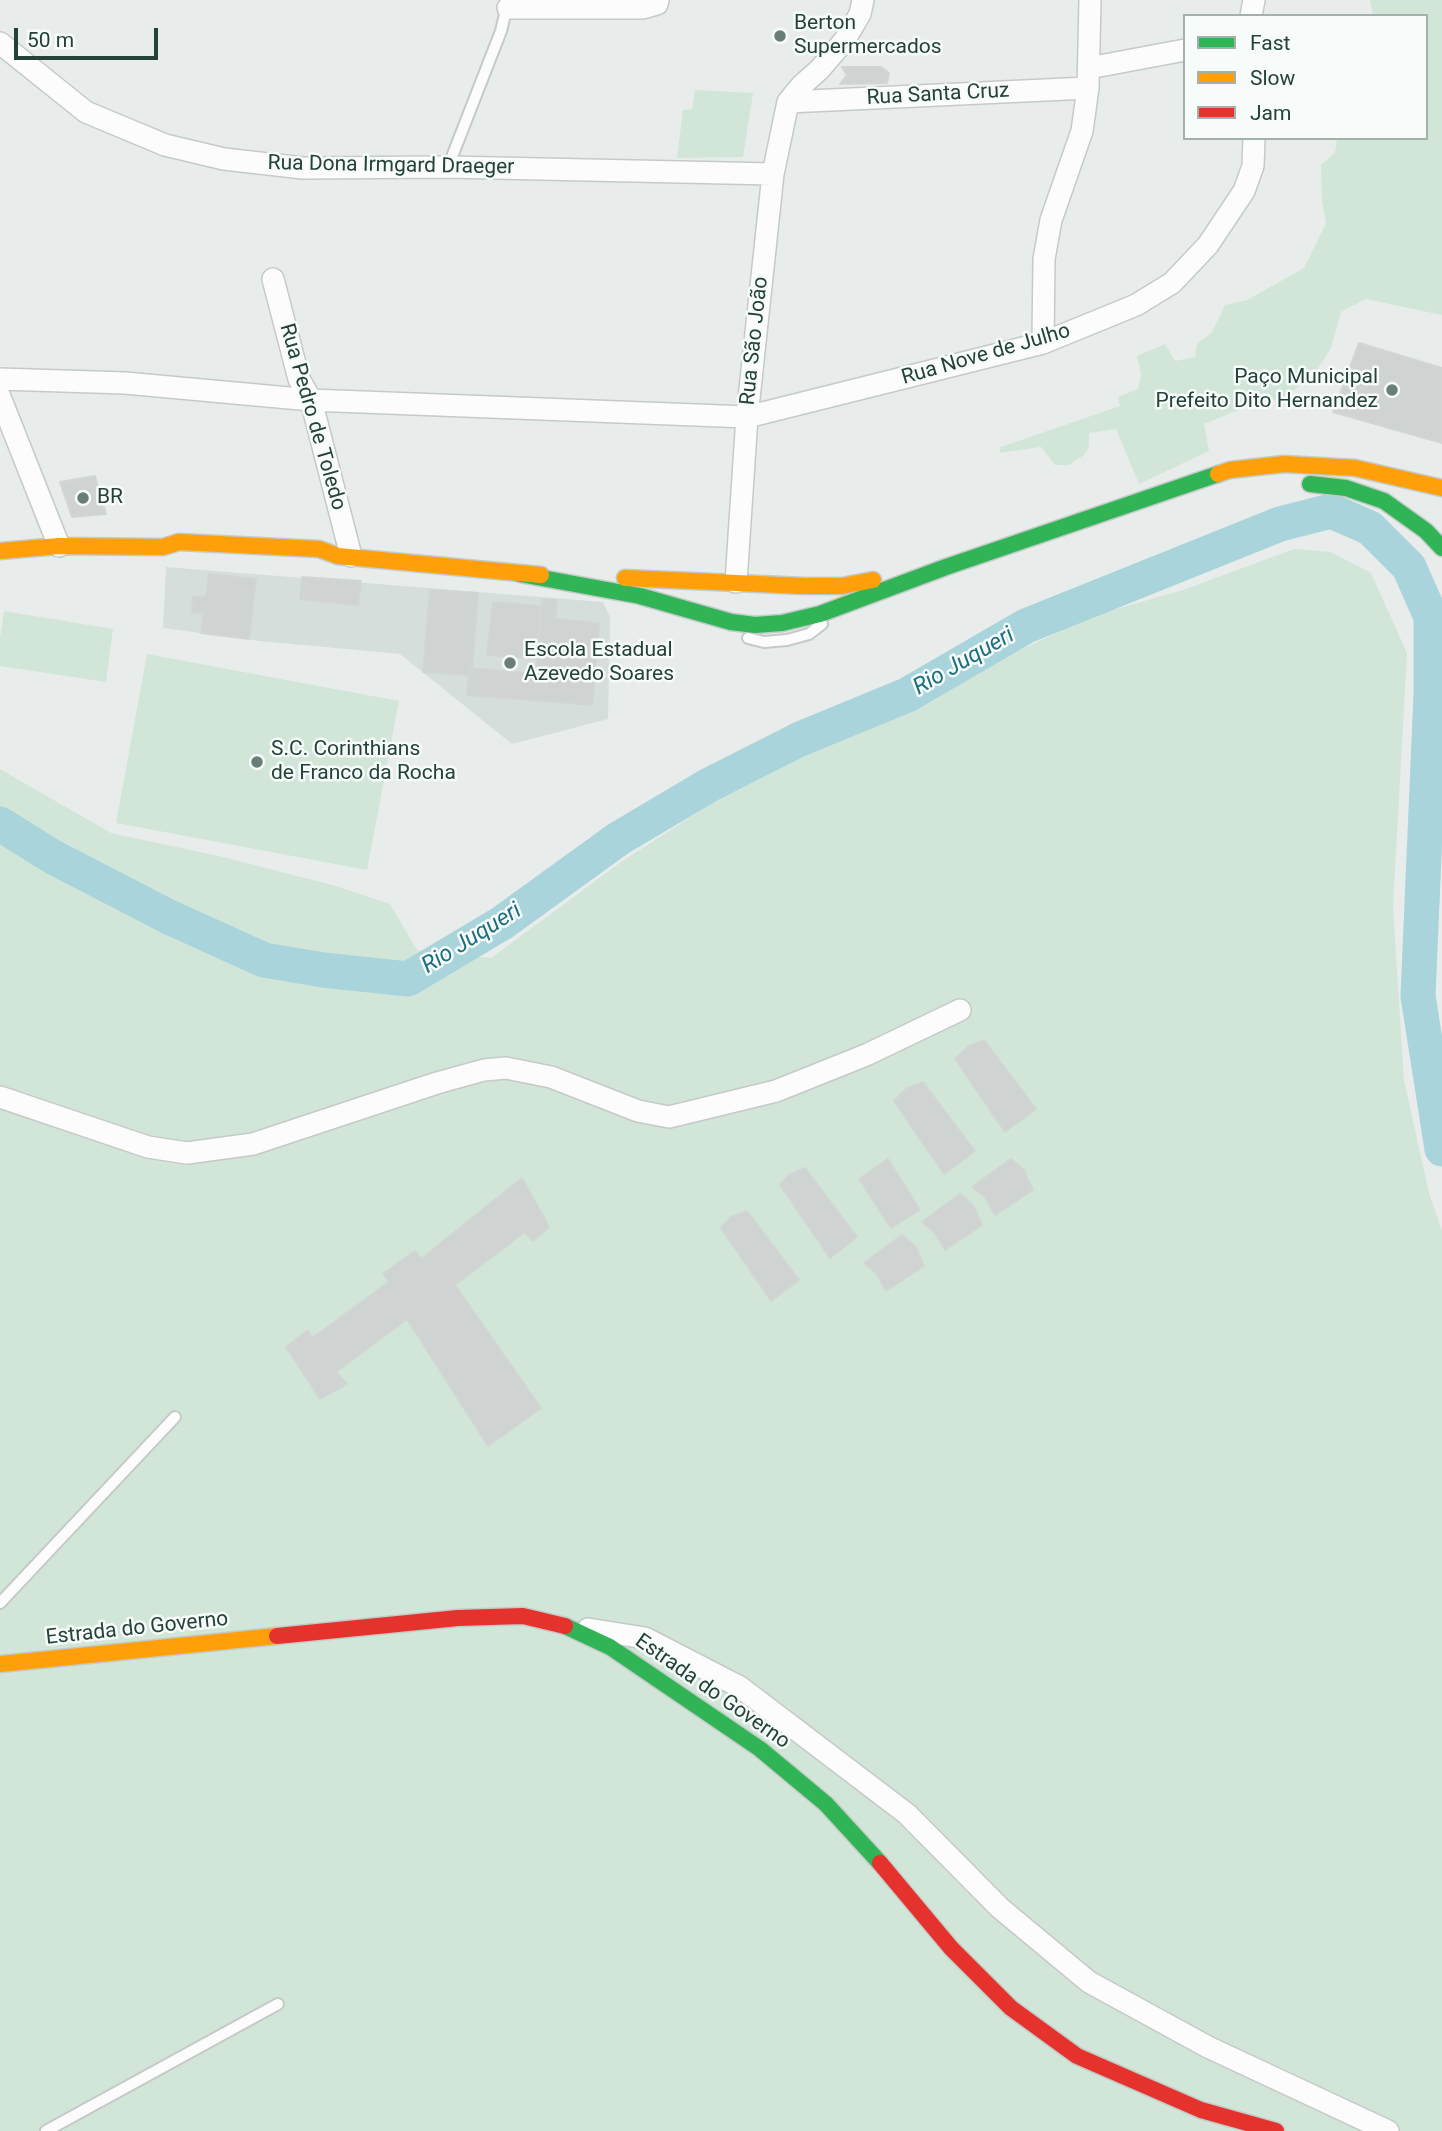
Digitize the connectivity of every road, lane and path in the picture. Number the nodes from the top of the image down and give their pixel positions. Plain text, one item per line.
1 (658, 0) edge
2 (863, 0) edge
3 (1090, 0) edge
4 (506, 4) edge
5 (0, 43) edge
6 (1183, 51) edge
7 (1088, 78) junction
8 (788, 102) junction
9 (1254, 140) edge
10 (448, 167) junction
11 (773, 174) junction
12 (273, 279) dead end
13 (1043, 343) junction
14 (0, 380) edge
15 (0, 397) edge
16 (311, 400) junction
17 (747, 417) junction
18 (1296, 483) dead end
19 (1228, 487) dead end
20 (1442, 488) edge
21 (1162, 492) junction
22 (59, 546) junction
23 (1442, 548) edge
24 (0, 551) edge
25 (344, 556) junction
26 (946, 566) junction
27 (520, 574) junction
28 (736, 582) junction
29 (640, 596) junction
30 (960, 1010) dead end
31 (0, 1097) edge
32 (175, 1417) dead end
33 (0, 1603) edge
34 (563, 1625) junction
35 (0, 1664) edge
36 (278, 2004) dead end
37 (46, 2131) edge
38 (1276, 2131) edge
39 (1388, 2131) edge

1 - 4 street
2 - 8 street
3 - 7 street
4 - 10 lane
5 - 10 street, Rua Dona Irmgard Draeger
6 - 7 street, Rua Santa Cruz
7 - 8 street, Rua Santa Cruz
7 - 13 street
8 - 11 street, Rua São João
9 - 13 street, Rua Nove de Julho
10 - 11 street, Rua Dona Irmgard Draeger
11 - 17 street, Rua São João
12 - 16 street, Rua Pedro de Toledo
13 - 17 street, Rua Nove de Julho
14 - 16 street, Rua Nove de Julho
15 - 22 street
16 - 17 street, Rua Nove de Julho
16 - 25 street, Rua Pedro de Toledo
17 - 28 street, Rua São João
18 - 23 main road
19 - 21 main road
20 - 21 main road
21 - 26 main road
22 - 24 main road
22 - 25 main road
25 - 27 main road
26 - 28 main road
26 - 29 main road
27 - 28 main road
27 - 29 main road
28 - 29 main road
30 - 31 street
32 - 33 lane
34 - 35 main road, Estrada do Governo
34 - 38 main road, Estrada do Governo
34 - 39 street
36 - 37 lane

